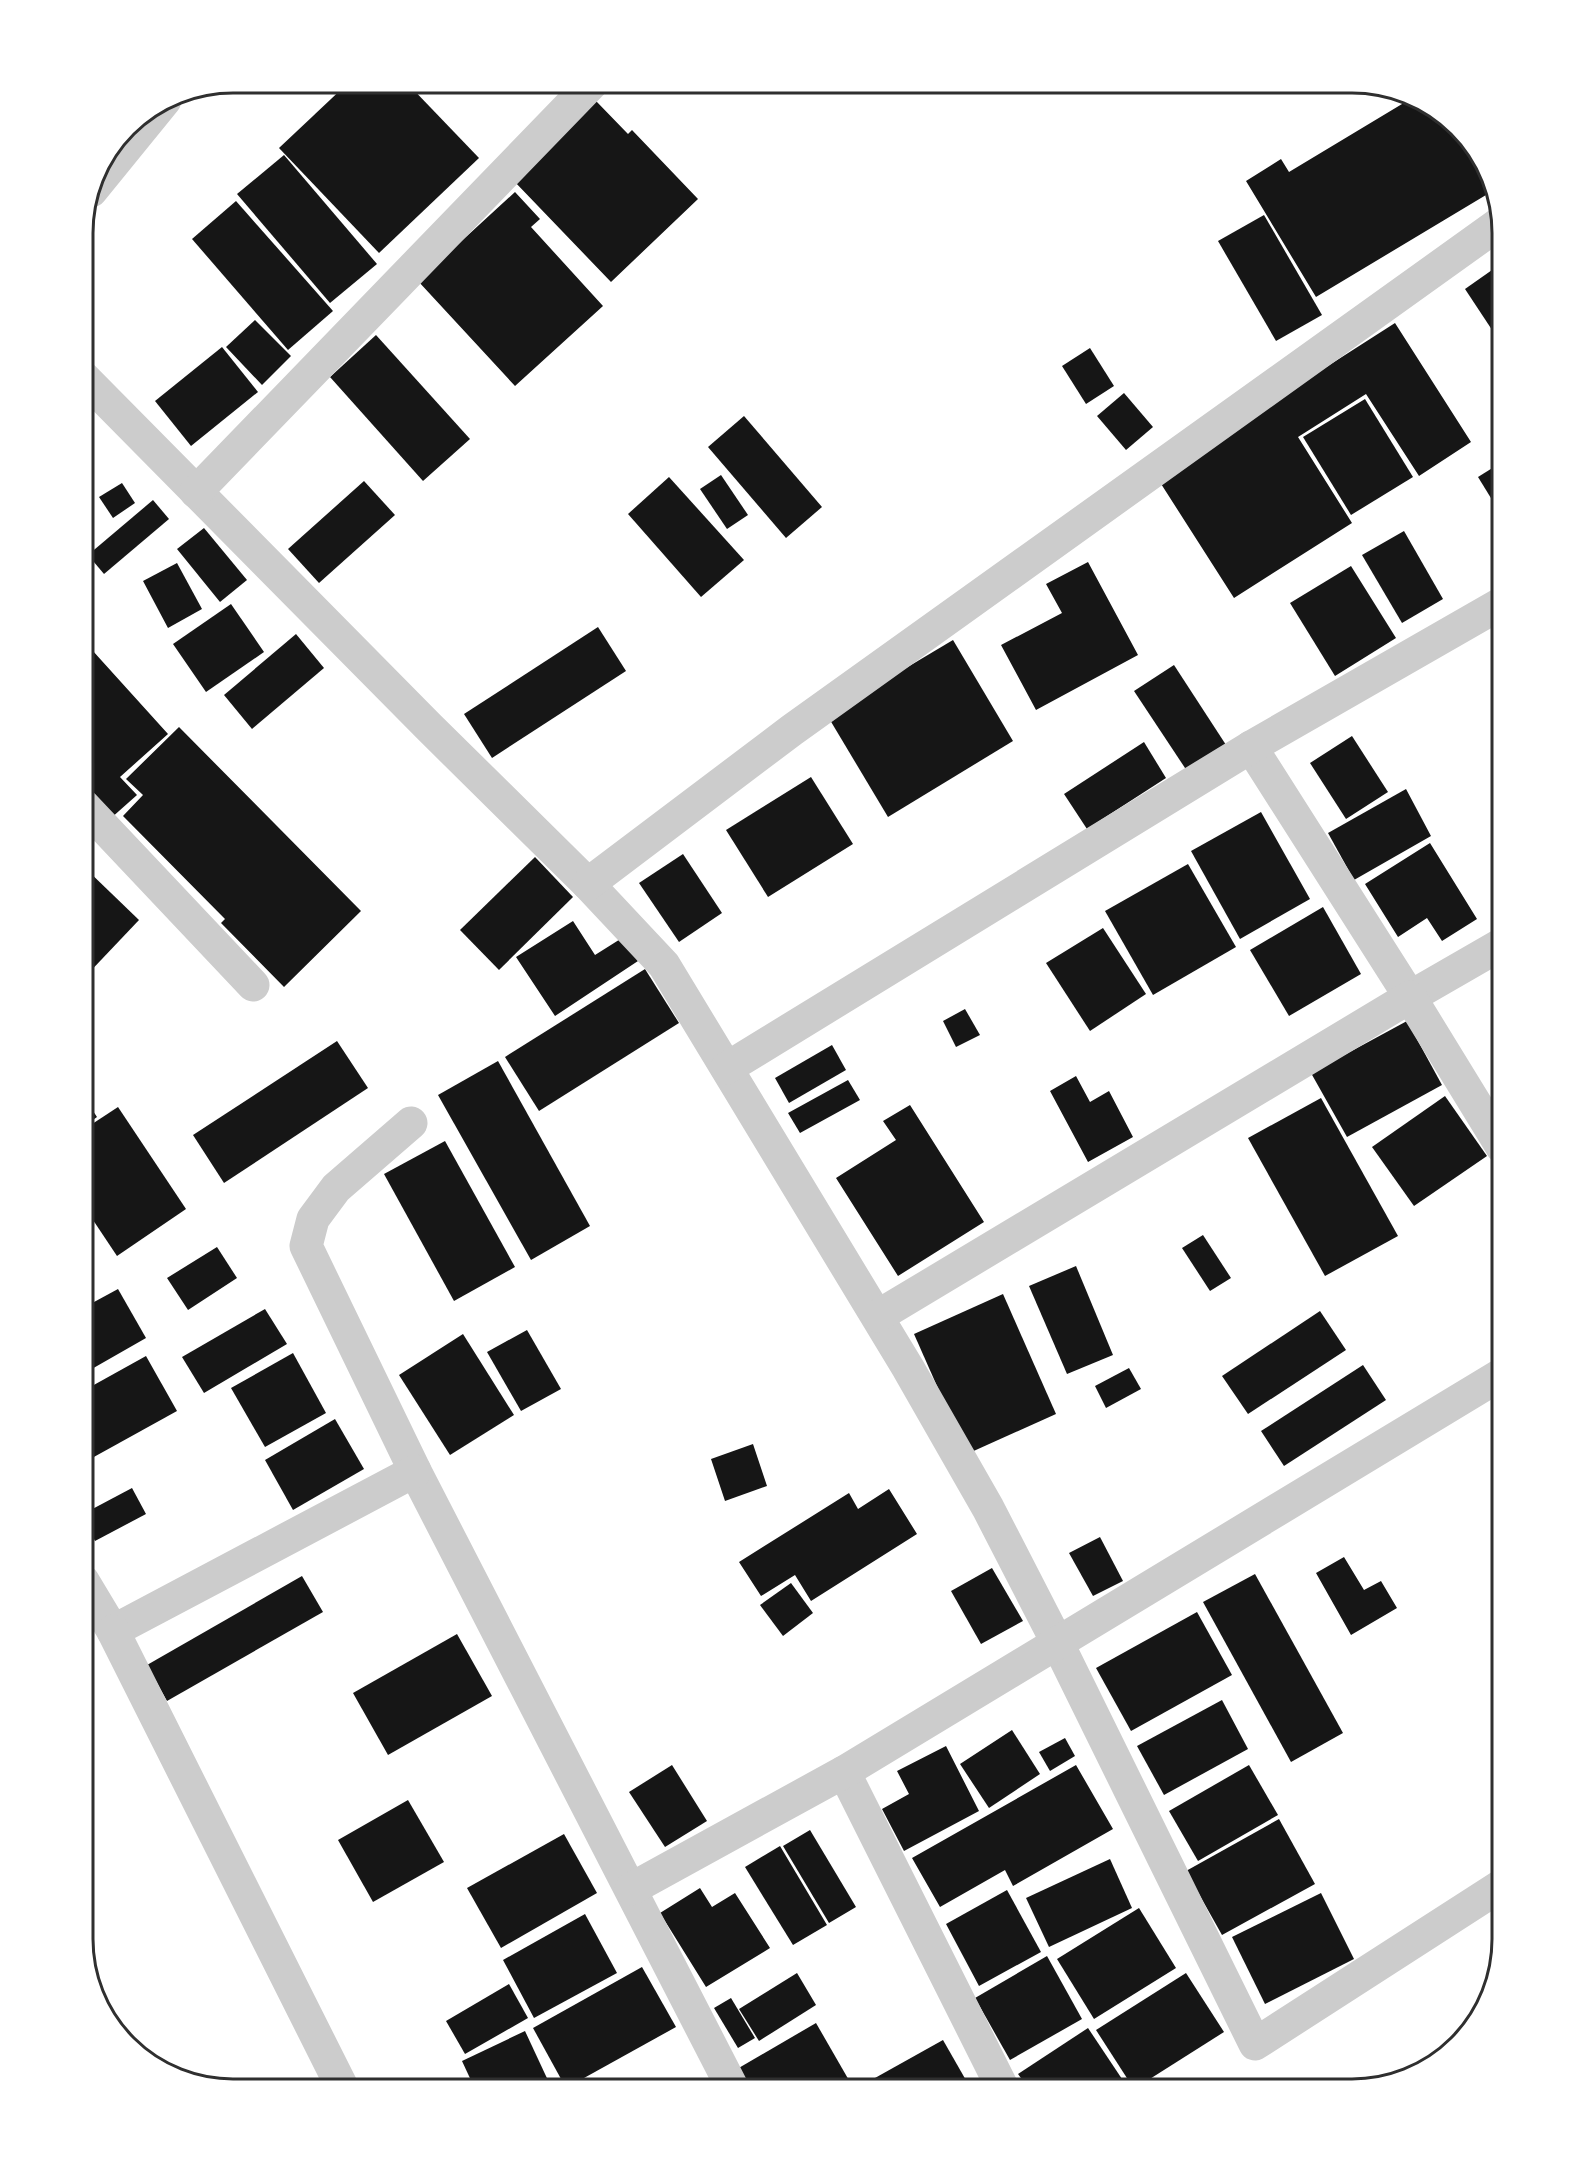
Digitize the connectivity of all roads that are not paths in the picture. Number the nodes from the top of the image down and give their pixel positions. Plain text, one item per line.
1 (582, 93) edge
2 (145, 125) edge
3 (107, 172) edge
4 (1492, 229) edge
5 (93, 387) edge
6 (196, 492) junction
7 (1492, 609) edge
8 (1251, 747) junction
9 (93, 816) edge
10 (588, 884) junction
11 (1492, 950) edge
12 (253, 985) dead end
13 (1410, 997) junction
14 (727, 1068) junction
15 (411, 1123) dead end
16 (1492, 1129) edge
17 (878, 1317) junction
18 (1492, 1381) edge
19 (415, 1471) junction
20 (93, 1599) edge
21 (113, 1631) junction
22 (1058, 1644) junction
23 (844, 1772) junction
24 (632, 1889) junction
25 (1492, 1892) edge
26 (339, 2079) edge
27 (728, 2079) edge
28 (998, 2079) edge

1 - 6 street
2 - 3 street
4 - 10 street
5 - 6 street
6 - 10 street
7 - 8 street
8 - 13 street
8 - 14 street
9 - 12 street
10 - 14 street
11 - 13 street
13 - 16 street
13 - 17 street
14 - 17 street
15 - 19 street
17 - 22 street
18 - 22 street
19 - 21 street
19 - 24 street
20 - 21 street
21 - 26 street
22 - 23 street
22 - 25 street
23 - 24 street
23 - 28 street
24 - 27 street

